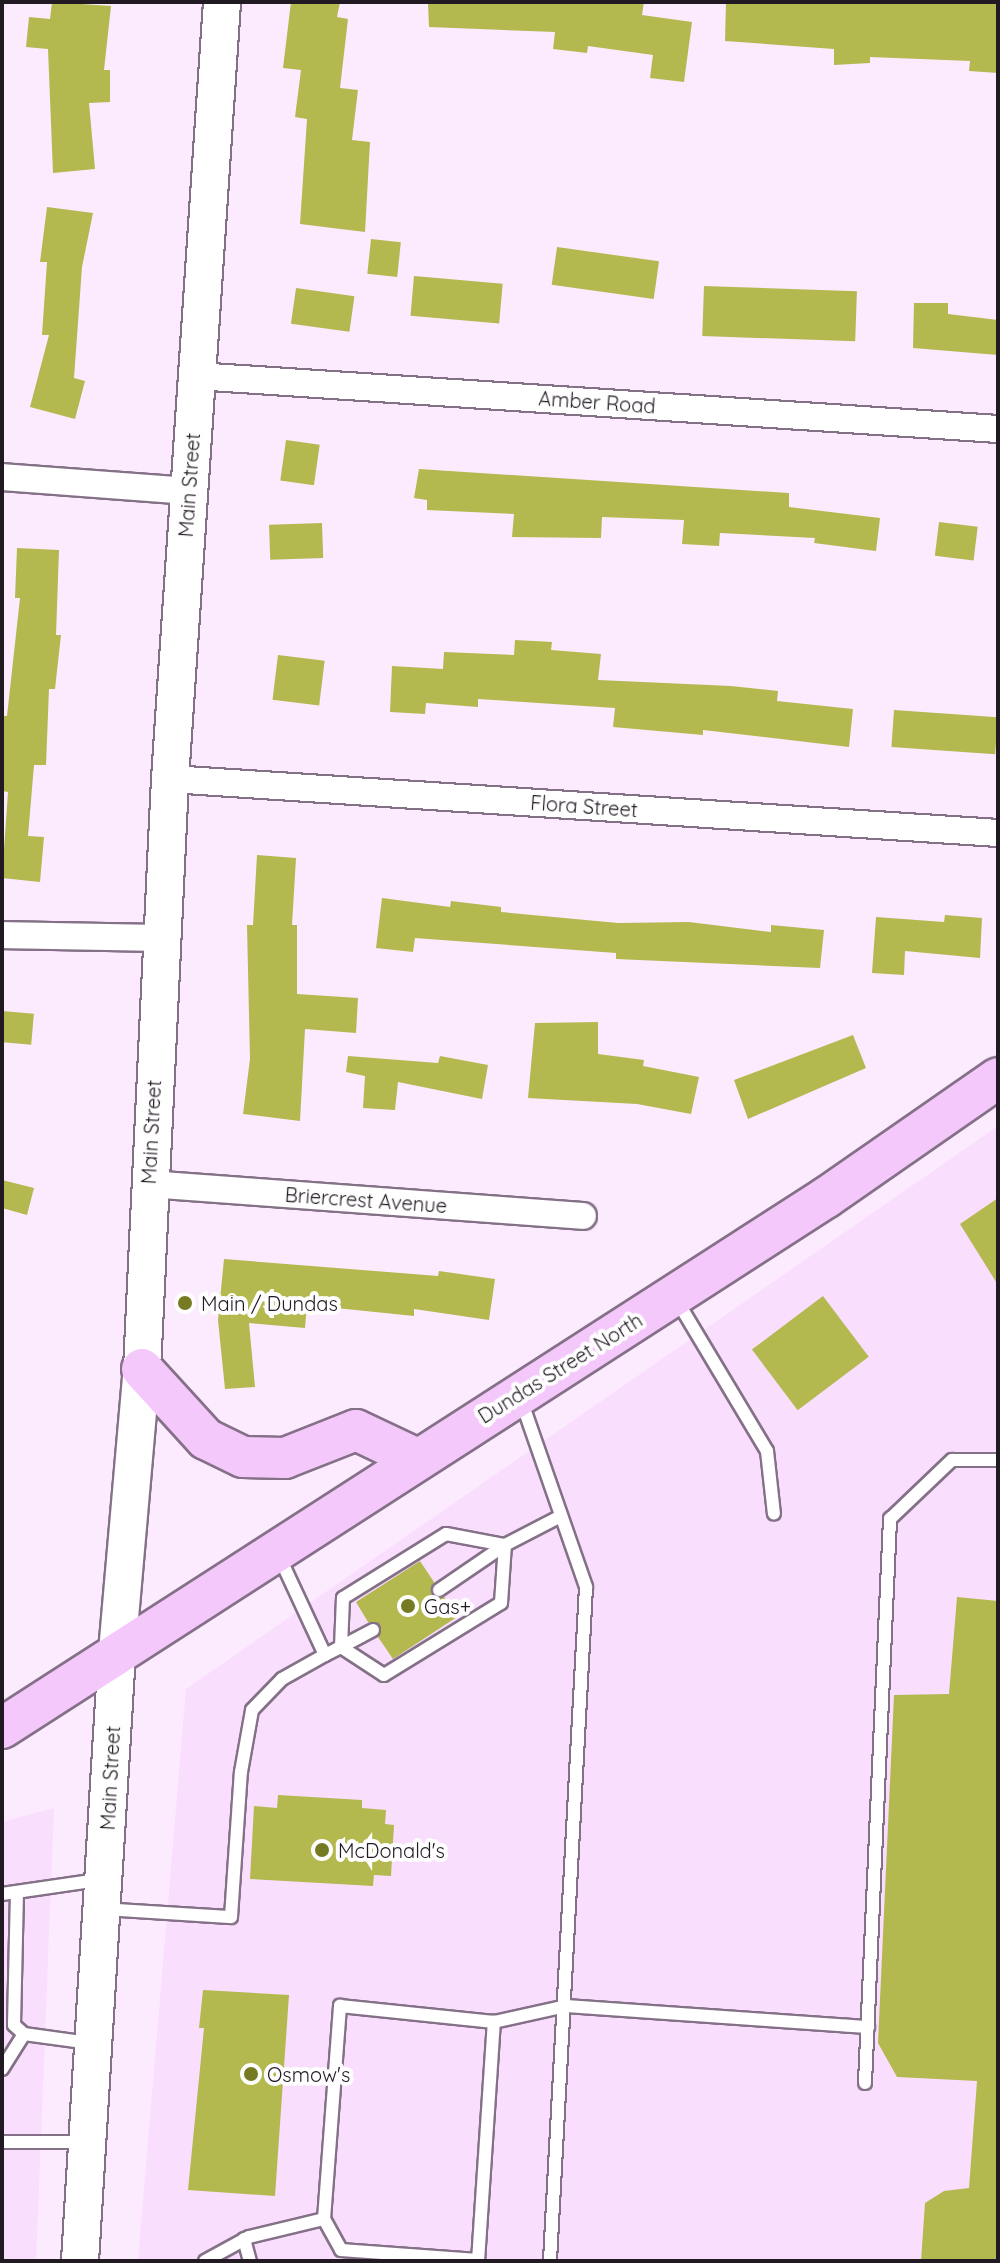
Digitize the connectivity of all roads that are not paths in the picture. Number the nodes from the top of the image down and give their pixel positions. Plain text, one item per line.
1 (222, 2) edge
2 (196, 376) junction
3 (998, 429) edge
4 (2, 477) edge
5 (189, 491) junction
6 (170, 779) junction
7 (998, 833) edge
8 (2, 935) edge
9 (161, 938) junction
10 (998, 1078) edge
11 (148, 1184) junction
12 (583, 1216) dead end
13 (674, 1296) junction
14 (142, 1369) junction
15 (519, 1393) junction
16 (417, 1459) junction
17 (998, 1460) edge
18 (774, 1514) dead end
19 (561, 1516) junction
20 (505, 1545) junction
21 (276, 1550) junction
22 (439, 1590) dead end
23 (373, 1630) dead end
24 (341, 1647) junction
25 (117, 1652) junction
26 (325, 1655) junction
27 (2, 1728) edge
28 (17, 1892) junction
29 (2, 1894) edge
30 (104, 1894) junction
31 (566, 2006) junction
32 (494, 2022) junction
33 (868, 2027) junction
34 (24, 2034) junction
35 (97, 2044) junction
36 (2, 2069) edge
37 (865, 2083) dead end
38 (2, 2142) edge
39 (89, 2142) junction
40 (324, 2219) junction
41 (244, 2239) junction
42 (478, 2260) edge
43 (80, 2261) edge
44 (205, 2261) edge
45 (250, 2261) edge
46 (550, 2261) edge

1 - 2 main road, Main Street
2 - 3 street, Amber Road
2 - 5 main road, Main Street
4 - 5 street
5 - 6 main road, Main Street
6 - 7 street, Flora Street
6 - 9 main road, Main Street
8 - 9 street
9 - 11 main road, Main Street
10 - 13 main road, Dundas Street North
11 - 12 street, Briercrest Avenue
11 - 14 main road, Main Street
13 - 15 main road, Dundas Street North
13 - 18 lane
14 - 16 main road
14 - 25 main road, Main Street
15 - 16 main road, Dundas Street North
15 - 19 lane
16 - 21 main road, Dundas Street North
17 - 33 lane
19 - 20 lane
19 - 31 lane
20 - 22 lane
20 - 24 lane
20 - 24 lane
21 - 25 main road, Dundas Street North
21 - 26 lane
23 - 24 lane
24 - 26 lane
25 - 27 main road, Dundas Street North
25 - 30 main road, Main Street
26 - 30 lane
28 - 29 lane
28 - 30 lane
28 - 34 lane
30 - 35 main road, Main Street
31 - 32 lane
31 - 33 lane
31 - 46 lane
32 - 40 lane
32 - 42 lane
33 - 37 lane
34 - 35 lane
34 - 36 lane
35 - 39 main road, Main Street
38 - 39 lane
39 - 43 main road, Main Street
40 - 41 lane
40 - 42 lane
41 - 44 lane
41 - 45 lane

